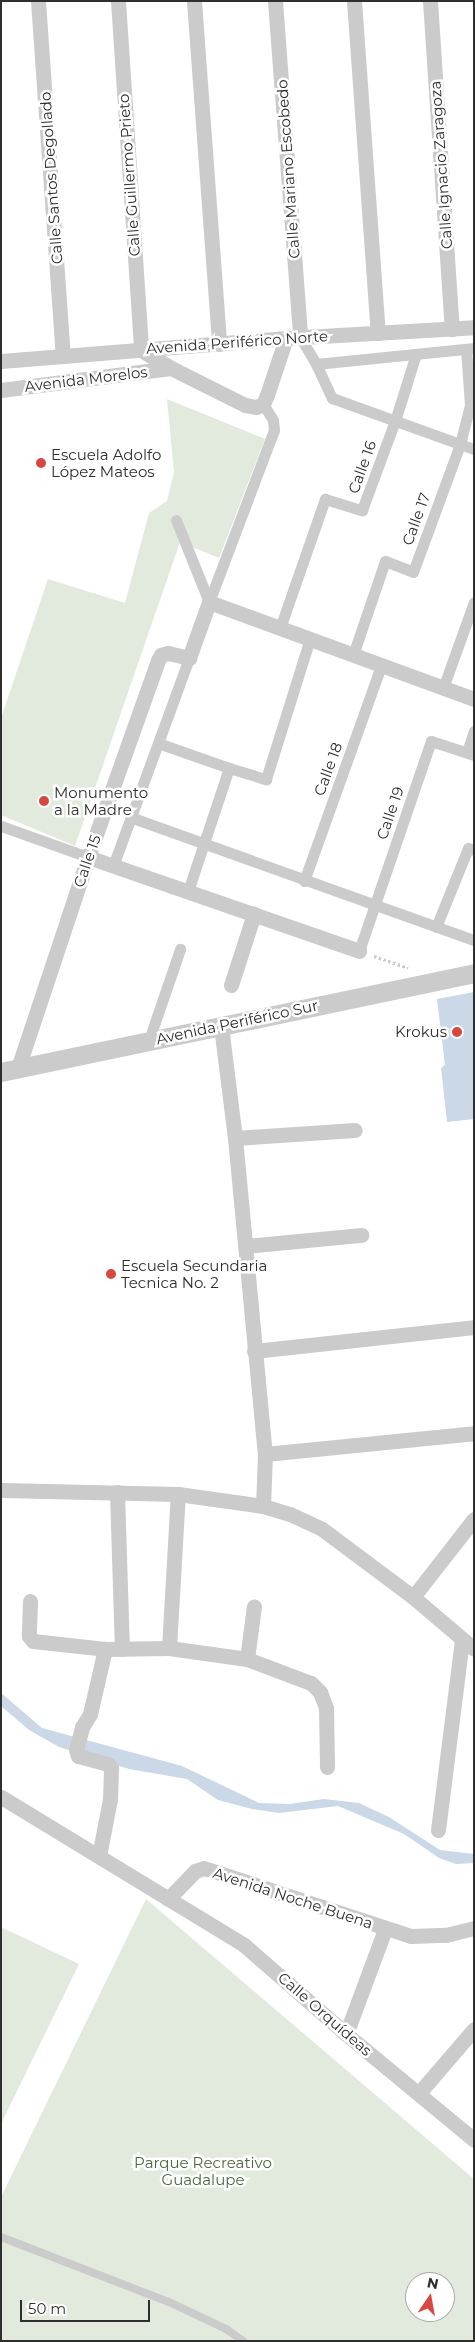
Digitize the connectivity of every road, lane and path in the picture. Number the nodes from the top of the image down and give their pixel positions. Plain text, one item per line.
1 (38, 1) edge
2 (118, 1) edge
3 (194, 1) edge
4 (275, 1) edge
5 (354, 1) edge
6 (430, 1) edge
7 (474, 327) edge
8 (452, 329) junction
9 (378, 333) junction
10 (293, 338) junction
11 (219, 344) junction
12 (470, 349) edge
13 (141, 350) junction
14 (416, 354) junction
15 (64, 356) junction
16 (1, 361) edge
17 (316, 364) junction
18 (171, 368) junction
19 (1, 390) edge
20 (263, 404) junction
21 (395, 421) junction
22 (460, 444) junction
23 (474, 449) edge
24 (176, 520) dead end
25 (209, 602) junction
26 (474, 602) edge
27 (280, 628) junction
28 (310, 639) junction
29 (353, 655) junction
30 (189, 658) junction
31 (381, 666) junction
32 (443, 688) junction
33 (474, 699) edge
34 (474, 731) edge
35 (158, 742) junction
36 (470, 754) edge
37 (229, 768) junction
38 (130, 817) junction
39 (1, 826) edge
40 (204, 844) junction
41 (474, 850) edge
42 (88, 857) junction
43 (113, 866) junction
44 (304, 881) junction
45 (188, 891) junction
46 (374, 905) junction
47 (254, 914) junction
48 (436, 927) junction
49 (474, 940) edge
50 (180, 949) dead end
51 (359, 951) junction
52 (410, 969) dead end
53 (474, 974) edge
54 (231, 985) dead end
55 (221, 1026) junction
56 (152, 1031) dead end
57 (10, 1070) edge
58 (355, 1130) dead end
59 (236, 1138) junction
60 (362, 1235) dead end
61 (246, 1246) junction
62 (474, 1327) edge
63 (254, 1351) junction
64 (474, 1433) edge
65 (265, 1454) junction
66 (1, 1490) edge
67 (117, 1492) junction
68 (178, 1494) junction
69 (263, 1506) junction
70 (474, 1519) edge
71 (413, 1596) junction
72 (30, 1601) dead end
73 (254, 1606) dead end
74 (468, 1645) edge
75 (169, 1648) junction
76 (105, 1649) junction
77 (122, 1649) junction
78 (247, 1659) junction
79 (327, 1767) dead end
80 (1, 1797) edge
81 (438, 1830) dead end
82 (99, 1856) junction
83 (168, 1899) junction
84 (474, 1928) edge
85 (385, 1929) junction
86 (474, 2030) edge
87 (346, 2034) junction
88 (419, 2093) junction
89 (474, 2140) edge
90 (1, 2237) edge
91 (243, 2341) edge

1 - 15 street, Calle Santos Degollado
2 - 13 street, Calle Guillermo Prieto
3 - 11 street
4 - 10 street, Calle Mariano Escobedo
5 - 9 street
6 - 8 street, Calle Ignacio Zaragoza
7 - 8 street, Avenida Periférico Norte
8 - 9 street, Avenida Periférico Norte
9 - 10 street, Avenida Periférico Norte
10 - 11 street, Avenida Periférico Norte
10 - 17 street
10 - 20 street
11 - 13 street, Avenida Periférico Norte
12 - 14 street
12 - 22 street, Calle 17
13 - 15 street, Avenida Periférico Norte
13 - 18 street
14 - 17 street
14 - 21 street, Calle 16
15 - 16 street, Avenida Periférico Norte
17 - 21 street
18 - 19 street, Avenida Morelos
18 - 20 street
20 - 25 street
21 - 22 street
21 - 27 street, Calle 16
22 - 23 street
22 - 29 street, Calle 17
24 - 25 street
25 - 27 street
25 - 30 street
26 - 32 street
27 - 28 street
28 - 29 street
28 - 37 street
29 - 31 street
30 - 35 street
30 - 42 street, Calle 15
31 - 32 street
31 - 44 street, Calle 18
32 - 33 street
34 - 36 street, Calle 19
35 - 37 street
35 - 38 street
36 - 46 street, Calle 19
37 - 40 street
38 - 40 street
38 - 43 street
39 - 42 street
40 - 44 street
40 - 45 street
41 - 48 street
42 - 43 street
42 - 57 street, Calle 15
43 - 45 street
44 - 46 street
45 - 47 street
46 - 48 street
46 - 51 street, Calle 19
47 - 51 street
47 - 54 street
48 - 49 street
50 - 56 street
51 - 52 path
53 - 55 street, Avenida Periférico Sur
55 - 57 street, Avenida Periférico Sur
55 - 59 street
58 - 59 street
59 - 61 street
60 - 61 street
61 - 63 street
62 - 63 street
63 - 65 street
64 - 65 street
65 - 69 street
66 - 67 street
67 - 68 street
67 - 77 street
68 - 69 street
68 - 75 street
69 - 71 street
70 - 71 street
71 - 74 street
72 - 76 street
73 - 78 street
74 - 81 street
75 - 77 street
75 - 78 street
76 - 77 street
76 - 82 street
78 - 79 street
80 - 82 street
82 - 83 street
83 - 85 street, Avenida Noche Buena
83 - 87 street, Calle Orquídeas
84 - 85 street, Avenida Noche Buena
85 - 87 street
86 - 88 street
87 - 88 street, Calle Orquídeas
88 - 89 street, Calle Orquídeas
90 - 91 lane

